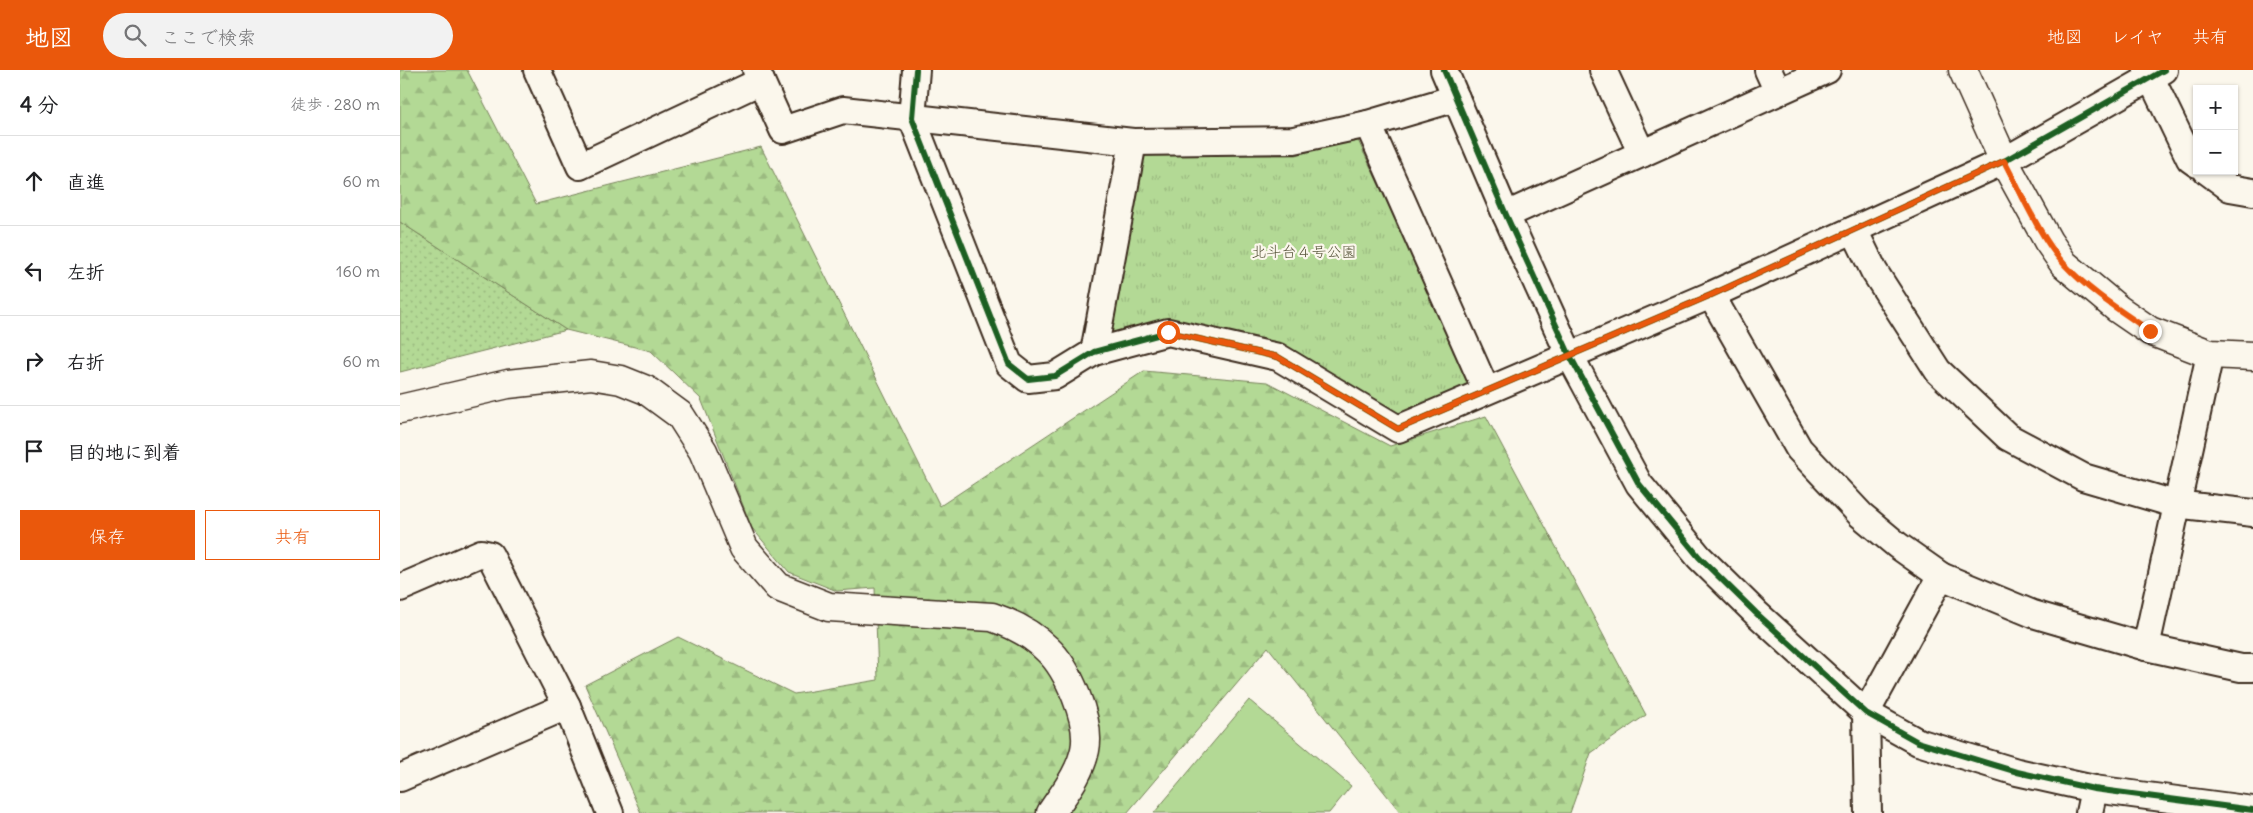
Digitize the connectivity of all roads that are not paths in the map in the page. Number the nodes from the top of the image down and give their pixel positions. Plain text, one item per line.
1 (537, 70) edge
2 (916, 70) edge
3 (1444, 70) edge
4 (1603, 70) edge
5 (1827, 70) edge
6 (1963, 70) edge
7 (2154, 73) edge
8 (759, 76) edge
9 (1773, 81) edge
10 (1456, 98) junction
11 (912, 118) junction
12 (1368, 124) junction
13 (1133, 142) junction
14 (1642, 154) junction
15 (2004, 161) junction
16 (2193, 161) edge
17 (2212, 175) edge
18 (2253, 192) edge
19 (1506, 215) junction
20 (1854, 230) junction
21 (1711, 295) junction
22 (1094, 352) junction
23 (1569, 354) junction
24 (2210, 354) junction
25 (2253, 356) edge
26 (1486, 390) junction
27 (400, 409) edge
28 (2176, 504) junction
29 (2253, 513) edge
30 (1941, 576) junction
31 (400, 588) edge
32 (2146, 647) junction
33 (2253, 668) edge
34 (567, 706) junction
35 (1866, 713) junction
36 (400, 778) edge
37 (2091, 801) edge
38 (2253, 810) edge
39 (610, 813) edge
40 (1051, 813) edge
41 (1868, 813) edge

1 - 8 street
2 - 11 street
3 - 10 street
4 - 14 street
5 - 9 street
6 - 15 street
7 - 15 street
7 - 16 street
8 - 11 street
9 - 14 street
10 - 12 street
10 - 19 street
11 - 13 street
11 - 22 street
12 - 13 street
12 - 26 street
13 - 22 street
14 - 19 street
15 - 20 street
15 - 24 street
17 - 18 street
19 - 23 street
20 - 21 street
20 - 28 street
21 - 23 street
21 - 30 street
22 - 26 street
23 - 26 street
23 - 35 street
24 - 25 street
24 - 28 street
27 - 40 street
28 - 29 street
28 - 32 street
30 - 32 street
30 - 35 street
31 - 34 street
32 - 33 street
34 - 36 street
34 - 39 street
35 - 37 street
35 - 41 street
37 - 38 street

